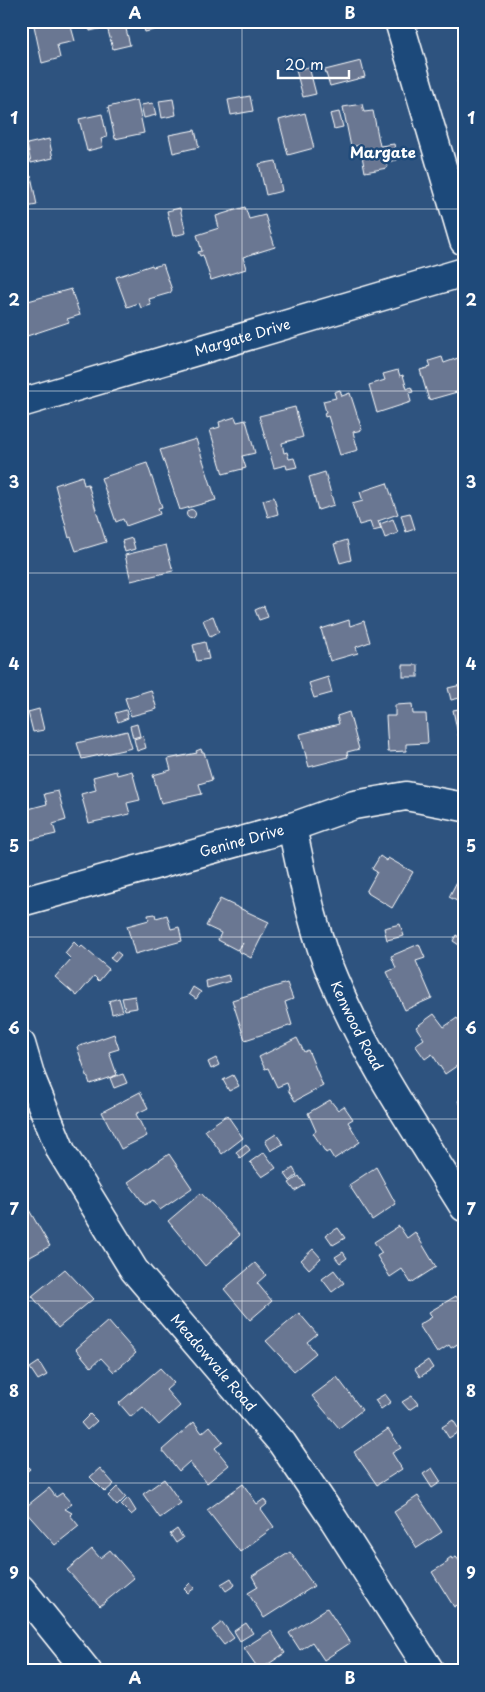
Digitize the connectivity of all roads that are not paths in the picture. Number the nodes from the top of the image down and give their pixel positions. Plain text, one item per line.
1 (399, 21) edge
2 (464, 240) edge
3 (464, 272) edge
4 (21, 403) edge
5 (464, 806) edge
6 (292, 827) junction
7 (21, 902) edge
8 (21, 1044) edge
9 (464, 1207) edge
10 (21, 1589) edge
11 (88, 1671) edge
12 (430, 1671) edge

1 - 2 street
3 - 4 street, Margate Drive
5 - 6 street, Genine Drive
6 - 7 street, Genine Drive
6 - 9 street, Kenwood Road
8 - 12 street, Meadowvale Road
10 - 11 street

